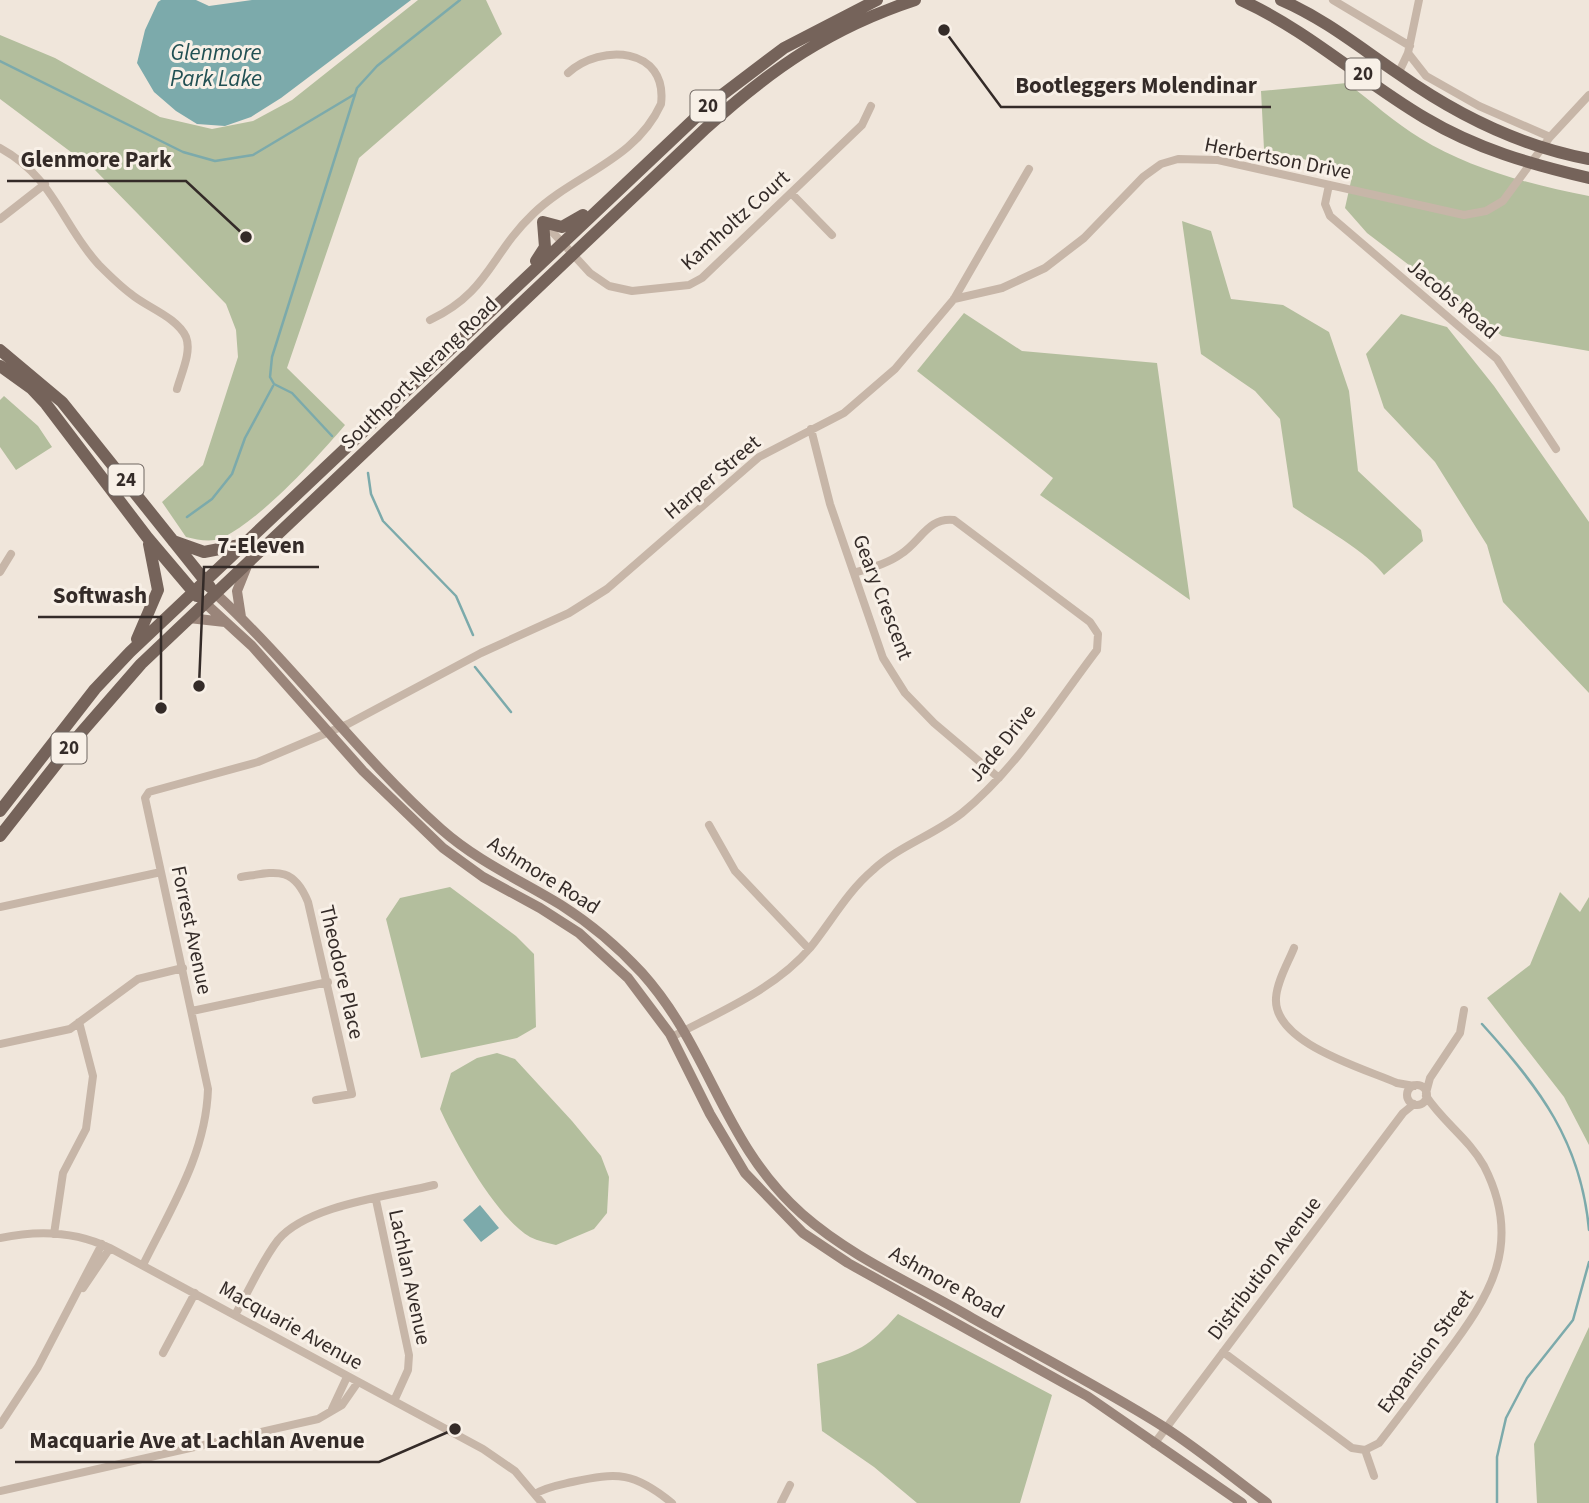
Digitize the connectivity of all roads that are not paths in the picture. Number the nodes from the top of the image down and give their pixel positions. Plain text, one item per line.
1 (877, 0) edge
2 (915, 0) edge
3 (1241, 0) edge
4 (1280, 0) edge
5 (1333, 0) edge
6 (1419, 0) edge
7 (1409, 49) junction
8 (568, 73) dead end
9 (1398, 74) junction
10 (1589, 96) edge
11 (871, 107) dead end
12 (1550, 137) junction
13 (0, 148) edge
14 (1541, 149) junction
15 (1589, 159) edge
16 (1529, 164) junction
17 (1029, 169) dead end
18 (1589, 177) edge
19 (45, 184) junction
20 (1329, 185) junction
21 (792, 194) junction
22 (601, 206) junction
23 (539, 217) junction
24 (0, 219) edge
25 (832, 235) dead end
26 (563, 243) junction
27 (573, 253) junction
28 (527, 276) junction
29 (954, 299) junction
30 (430, 320) dead end
31 (0, 349) edge
32 (0, 366) edge
33 (177, 389) dead end
34 (811, 429) junction
35 (1556, 449) dead end
36 (147, 537) junction
37 (173, 541) junction
38 (242, 545) junction
39 (11, 554) dead end
40 (249, 560) junction
41 (0, 572) edge
42 (853, 573) junction
43 (204, 581) junction
44 (192, 592) junction
45 (215, 593) junction
46 (205, 603) junction
47 (241, 617) junction
48 (189, 618) junction
49 (228, 623) junction
50 (130, 652) junction
51 (340, 727) junction
52 (326, 732) junction
53 (999, 778) junction
54 (0, 811) edge
55 (709, 825) dead end
56 (0, 836) edge
57 (161, 872) junction
58 (241, 877) dead end
59 (0, 907) edge
60 (1294, 948) dead end
61 (809, 949) junction
62 (183, 968) junction
63 (328, 982) junction
64 (1464, 1010) dead end
65 (192, 1011) junction
66 (79, 1022) junction
67 (684, 1030) junction
68 (672, 1037) junction
69 (0, 1044) edge
70 (1430, 1078) junction
71 (1397, 1083) junction
72 (1416, 1085) junction
73 (1426, 1094) junction
74 (316, 1100) dead end
75 (1412, 1101) junction
76 (1434, 1108) junction
77 (434, 1185) dead end
78 (376, 1200) junction
79 (54, 1234) junction
80 (0, 1238) edge
81 (106, 1246) junction
82 (143, 1265) junction
83 (195, 1293) junction
84 (235, 1315) junction
85 (1223, 1352) junction
86 (163, 1353) dead end
87 (347, 1377) junction
88 (358, 1382) junction
89 (394, 1401) junction
90 (330, 1412) junction
91 (2, 1418) edge
92 (1165, 1428) junction
93 (1154, 1444) junction
94 (1365, 1450) junction
95 (1374, 1476) dead end
96 (790, 1485) dead end
97 (0, 1491) edge
98 (535, 1494) junction
99 (542, 1503) edge
100 (672, 1503) edge
101 (781, 1503) edge
102 (1242, 1503) edge
103 (1267, 1503) edge

1 - 22 main road, Southport-Nerang Road / 20
2 - 27 main road, Southport-Nerang Road / 20
3 - 16 main road, 20
4 - 9 main road, 20
5 - 7 street
6 - 7 street
7 - 9 street
7 - 12 street
8 - 23 street
9 - 14 main road, 20
10 - 12 street, Herbertson Drive
11 - 21 street, Kamholtz Court
12 - 14 street, Herbertson Drive
13 - 19 street
14 - 15 main road, 20
14 - 16 street, Herbertson Drive
16 - 18 main road, 20
16 - 20 street, Herbertson Drive
17 - 29 street, Harper Street
19 - 24 street
19 - 33 street
20 - 29 street, Herbertson Drive
20 - 35 street, Jacobs Road
21 - 25 street
21 - 27 street, Kamholtz Court
22 - 23 main road
22 - 26 main road, Southport-Nerang Road / 20
23 - 26 street, Kamholtz Court
23 - 28 main road
23 - 30 street
26 - 27 street, Kamholtz Court
26 - 28 main road, Southport-Nerang Road / 20
27 - 40 main road, Southport-Nerang Road / 20
28 - 38 main road, Southport-Nerang Road / 20
29 - 34 street, Harper Street
31 - 37 main road, Ashmore Road / 24
32 - 36 main road, Ashmore Road / 24
34 - 42 street, Geary Crescent
34 - 51 street, Harper Street
36 - 44 main road, Ashmore Road / 24
36 - 50 main road
37 - 38 main road
37 - 43 main road, Ashmore Road / 24
38 - 43 main road, Southport-Nerang Road / 20
39 - 41 street
40 - 45 main road, Southport-Nerang Road / 20
40 - 47 main road
42 - 53 street, Geary Crescent
42 - 53 street, Jade Drive
43 - 44 main road, Southport-Nerang Road / 20
43 - 45 main road, Ashmore Road / 24
44 - 46 main road, Ashmore Road / 24
44 - 50 main road, Southport-Nerang Road / 20
45 - 46 main road, Southport-Nerang Road / 20
45 - 47 main road, Ashmore Road
46 - 48 main road, Southport-Nerang Road / 20
46 - 49 main road, Ashmore Road
47 - 51 main road, Ashmore Road
48 - 49 main road
48 - 56 main road, Southport-Nerang Road / 20
49 - 52 main road, Ashmore Road
50 - 54 main road, Southport-Nerang Road / 20
51 - 52 street, Forrest Avenue
51 - 67 main road, Ashmore Road
52 - 57 street, Forrest Avenue
52 - 68 main road, Ashmore Road
53 - 61 street, Jade Drive
55 - 61 street
57 - 59 street
57 - 62 street, Forrest Avenue
58 - 63 street, Theodore Place
60 - 71 street
61 - 67 street, Jade Drive
62 - 65 street, Forrest Avenue
62 - 66 street
63 - 65 street
63 - 74 street, Theodore Place
64 - 70 street
65 - 82 street, Forrest Avenue
66 - 69 street
66 - 79 street
67 - 68 street, Jade Drive
67 - 92 main road, Ashmore Road
68 - 93 main road, Ashmore Road
70 - 72 street
70 - 73 street
71 - 72 street
71 - 75 street
72 - 73 street, Expansion Street
72 - 75 street
73 - 75 street
73 - 76 street, Expansion Street
75 - 76 street
75 - 85 street, Distribution Avenue
76 - 94 street, Expansion Street
77 - 78 street
78 - 84 street
78 - 89 street, Lachlan Avenue
79 - 80 street, Macquarie Avenue
79 - 81 street, Macquarie Avenue
81 - 82 street, Macquarie Avenue
81 - 91 street
82 - 83 street, Macquarie Avenue
83 - 84 street, Macquarie Avenue
83 - 86 street
84 - 87 street, Macquarie Avenue
85 - 92 street, Distribution Avenue
85 - 94 street
87 - 88 street, Macquarie Avenue
87 - 90 street
88 - 89 street, Macquarie Avenue
88 - 90 street
89 - 98 street, Macquarie Avenue
90 - 97 street
92 - 93 street, Distribution Avenue
92 - 103 main road, Ashmore Road
93 - 102 main road, Ashmore Road
94 - 95 street
96 - 101 street
98 - 99 street, Macquarie Avenue
98 - 100 street

